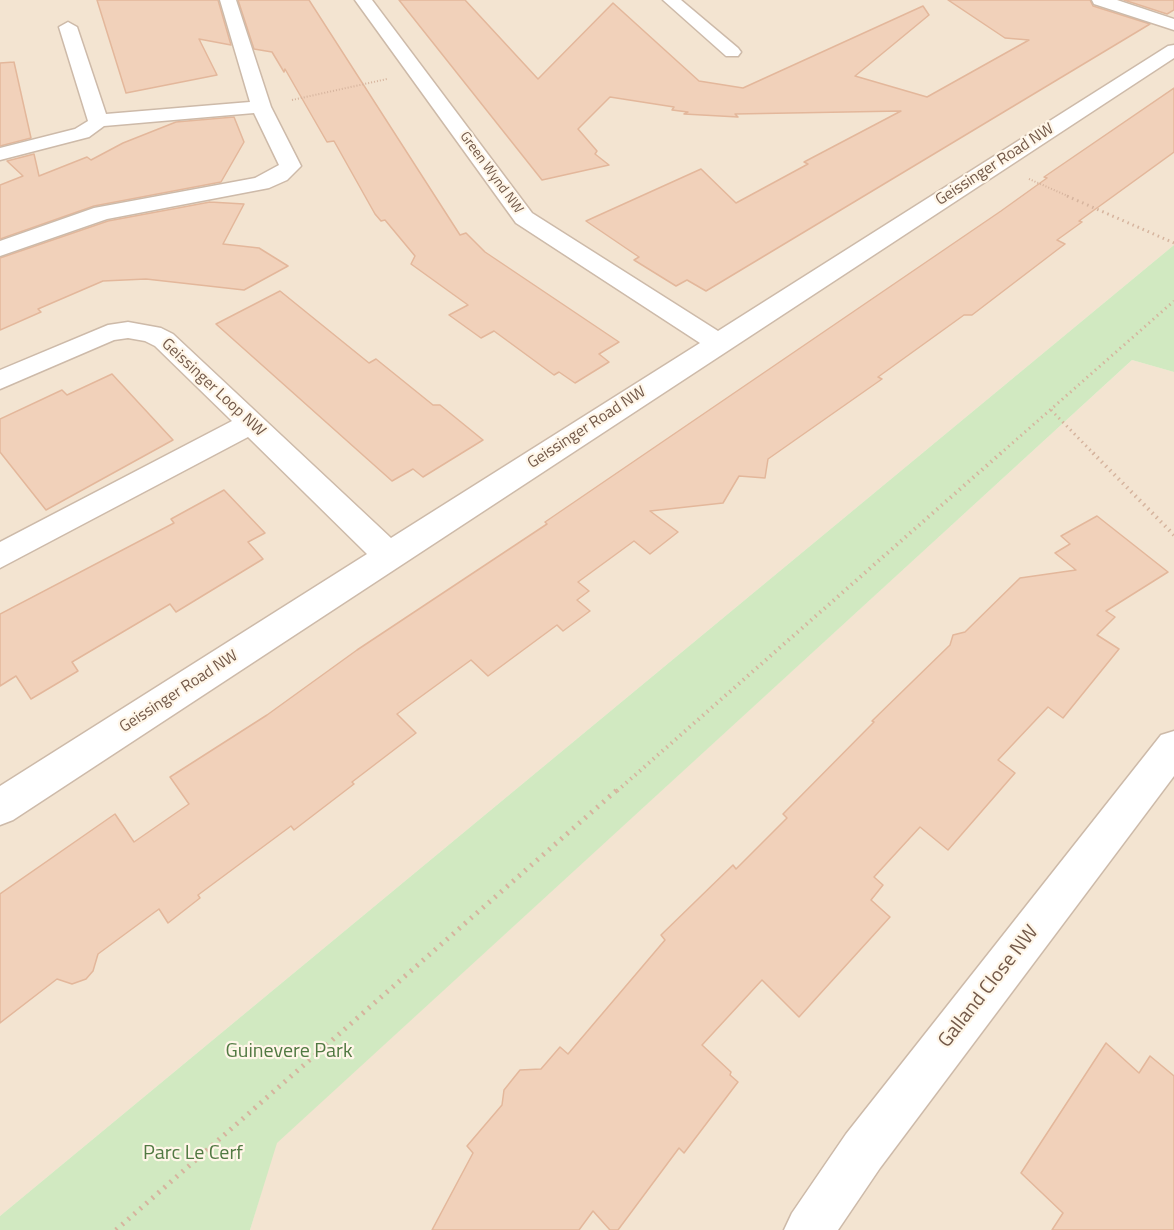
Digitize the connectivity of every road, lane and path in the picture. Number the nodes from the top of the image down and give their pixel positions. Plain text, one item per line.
1 (228, 0) edge
2 (363, 0) edge
3 (671, 0) edge
4 (1100, 0) edge
5 (1124, 7) junction
6 (1174, 18) edge
7 (1174, 25) edge
8 (68, 27) dead end
9 (1174, 50) edge
10 (732, 52) dead end
11 (417, 73) junction
12 (261, 107) junction
13 (98, 121) junction
14 (0, 154) edge
15 (996, 165) junction
16 (1174, 243) edge
17 (0, 249) edge
18 (1174, 301) edge
19 (718, 343) junction
20 (0, 380) edge
21 (1052, 410) junction
22 (251, 423) junction
23 (1174, 536) edge
24 (0, 556) edge
25 (389, 556) junction
26 (1174, 747) edge
27 (0, 807) edge
28 (116, 1230) edge
29 (808, 1230) edge

1 - 12 street
2 - 11 street, Green Wynd NW
3 - 10 street
4 - 5 street
5 - 6 street
5 - 7 street
8 - 13 street
9 - 15 street, Geissinger Road NW
11 - 12 path
11 - 19 street, Green Wynd NW
12 - 13 street
12 - 17 street
13 - 14 street
15 - 16 path
15 - 19 street, Geissinger Road NW
18 - 21 path
19 - 25 street, Geissinger Road NW
20 - 22 street, Geissinger Loop NW
21 - 23 path
21 - 28 path
22 - 24 street
22 - 25 street, Geissinger Loop NW
25 - 27 street, Geissinger Road NW
26 - 29 street, Galland Close NW

